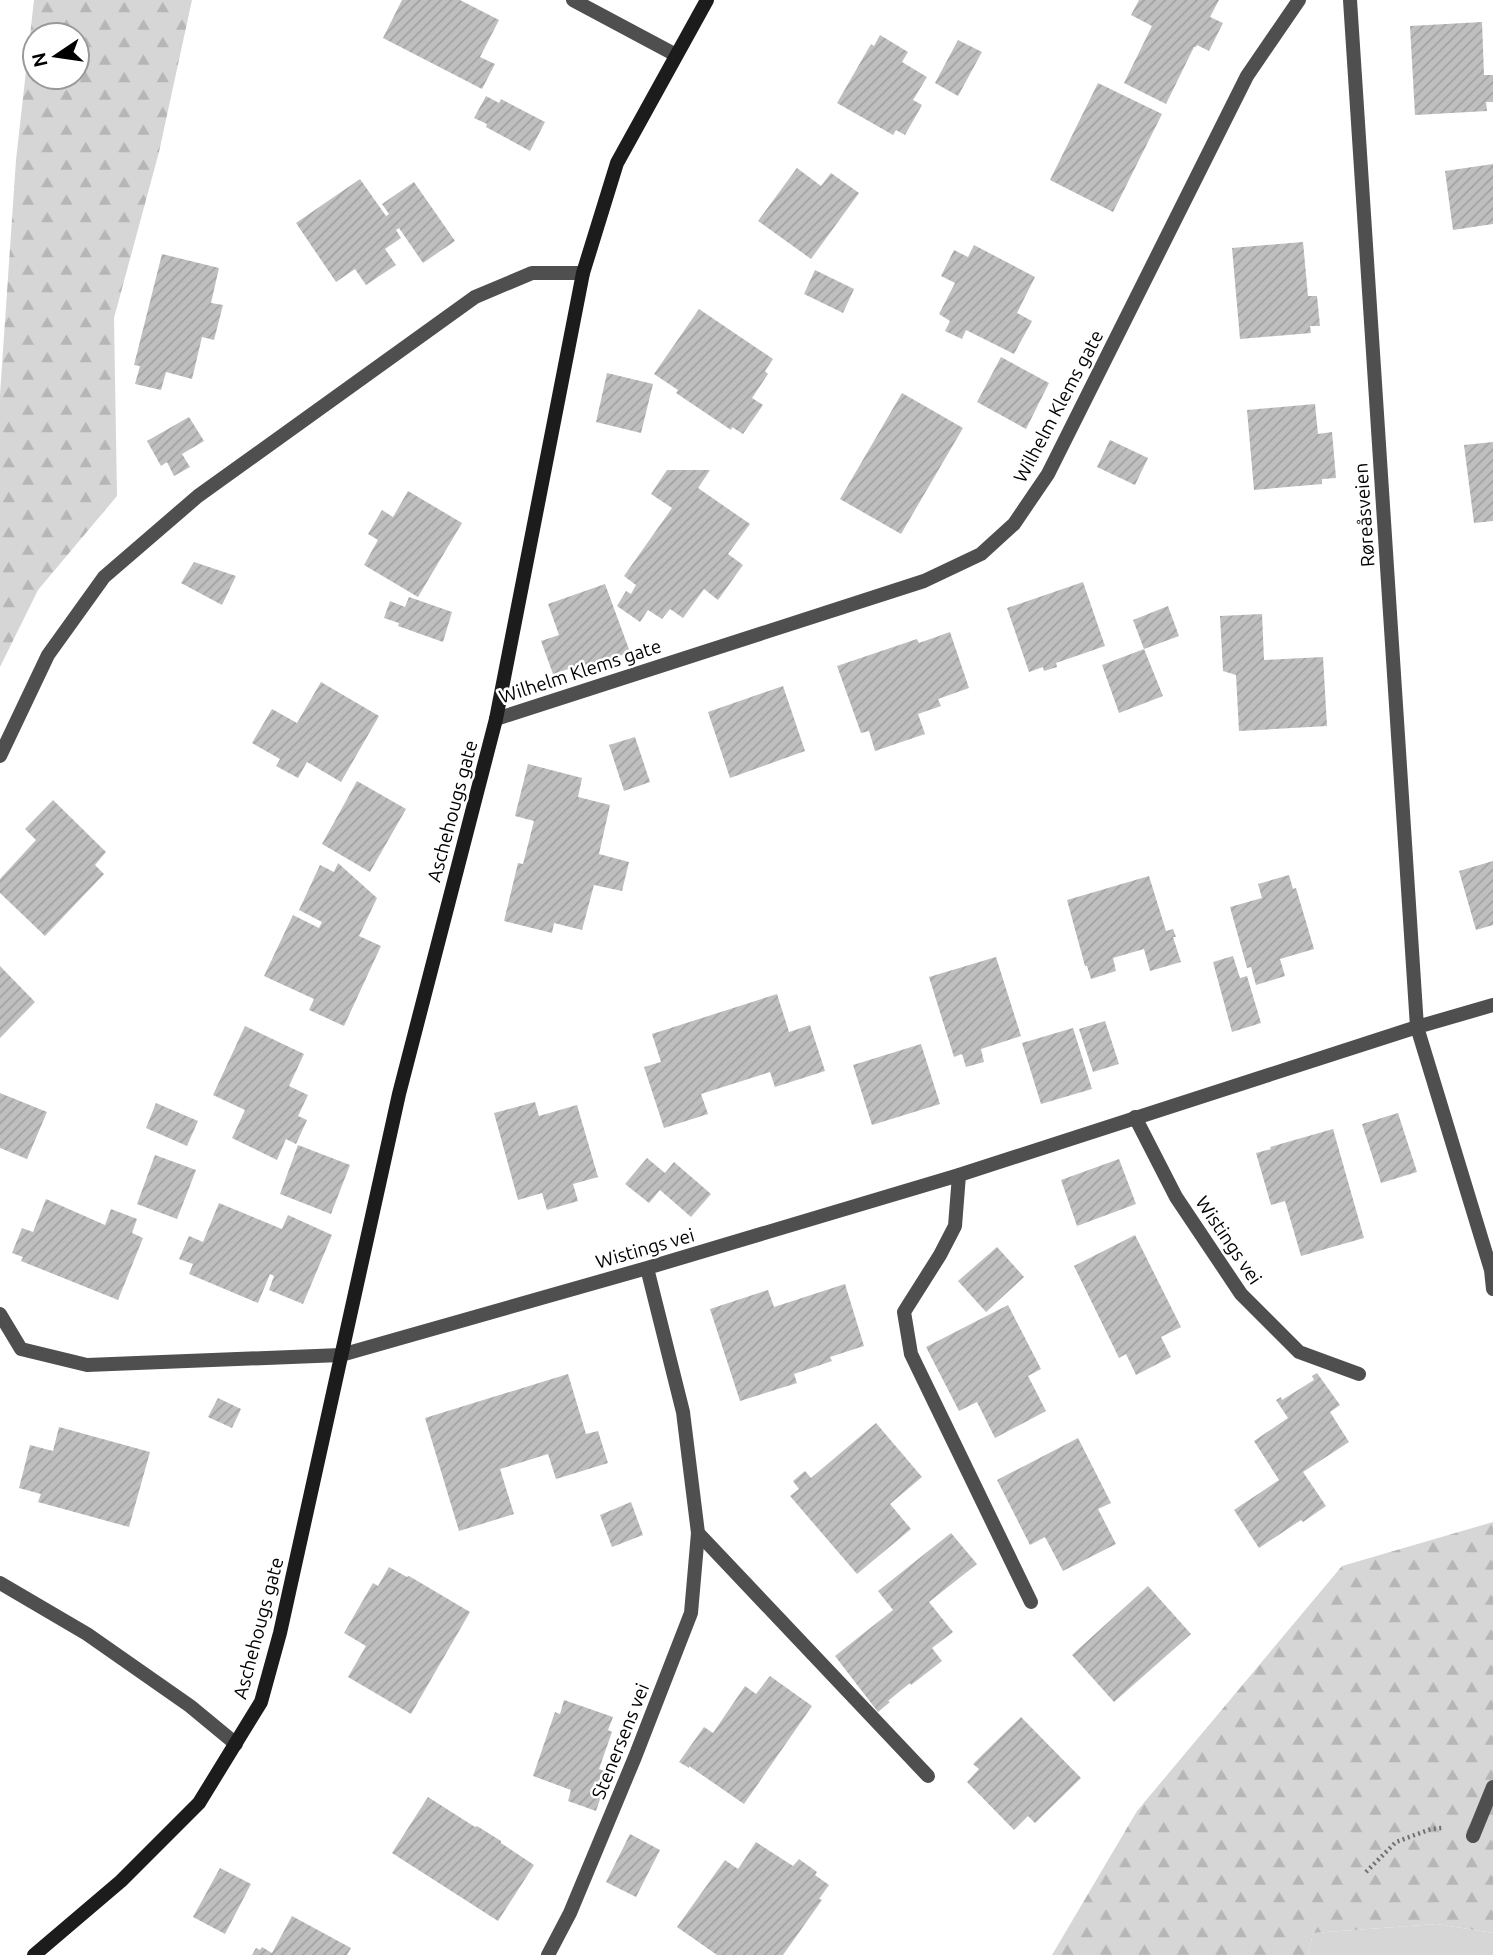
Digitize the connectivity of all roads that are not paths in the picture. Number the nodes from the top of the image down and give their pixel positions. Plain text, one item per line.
1 (573, 0) edge
2 (707, 0) edge
3 (1299, 0) edge
4 (1350, 0) edge
5 (676, 55) junction
6 (583, 273) junction
7 (496, 719) junction
8 (0, 756) edge
9 (1493, 1005) edge
10 (1417, 1027) junction
11 (1135, 1117) junction
12 (959, 1175) junction
13 (647, 1268) junction
14 (1493, 1289) edge
15 (0, 1314) edge
16 (341, 1354) junction
17 (1359, 1374) dead end
18 (698, 1533) junction
19 (0, 1583) edge
20 (1031, 1602) dead end
21 (236, 1744) junction
22 (928, 1776) dead end
23 (1493, 1787) edge
24 (1476, 1830) road end
25 (34, 1955) edge
26 (548, 1955) edge

1 - 5 street
2 - 5 main road, Aschehougs gate
3 - 7 street, Wilhelm Klems gate
4 - 10 street, Røreåsveien
5 - 6 main road, Aschehougs gate
6 - 7 main road, Aschehougs gate
6 - 8 street
7 - 16 main road, Aschehougs gate
9 - 10 street, Wistings vei
10 - 11 street, Wistings vei
10 - 14 street
11 - 12 street, Wistings vei
11 - 17 street, Wistings vei
12 - 13 street, Wistings vei
12 - 20 street
13 - 16 street, Wistings vei
13 - 18 street, Stenersens vei
15 - 16 street
16 - 21 main road, Aschehougs gate
18 - 22 street
18 - 26 street, Stenersens vei
19 - 21 street
21 - 25 main road, Aschehougs gate
23 - 24 street

